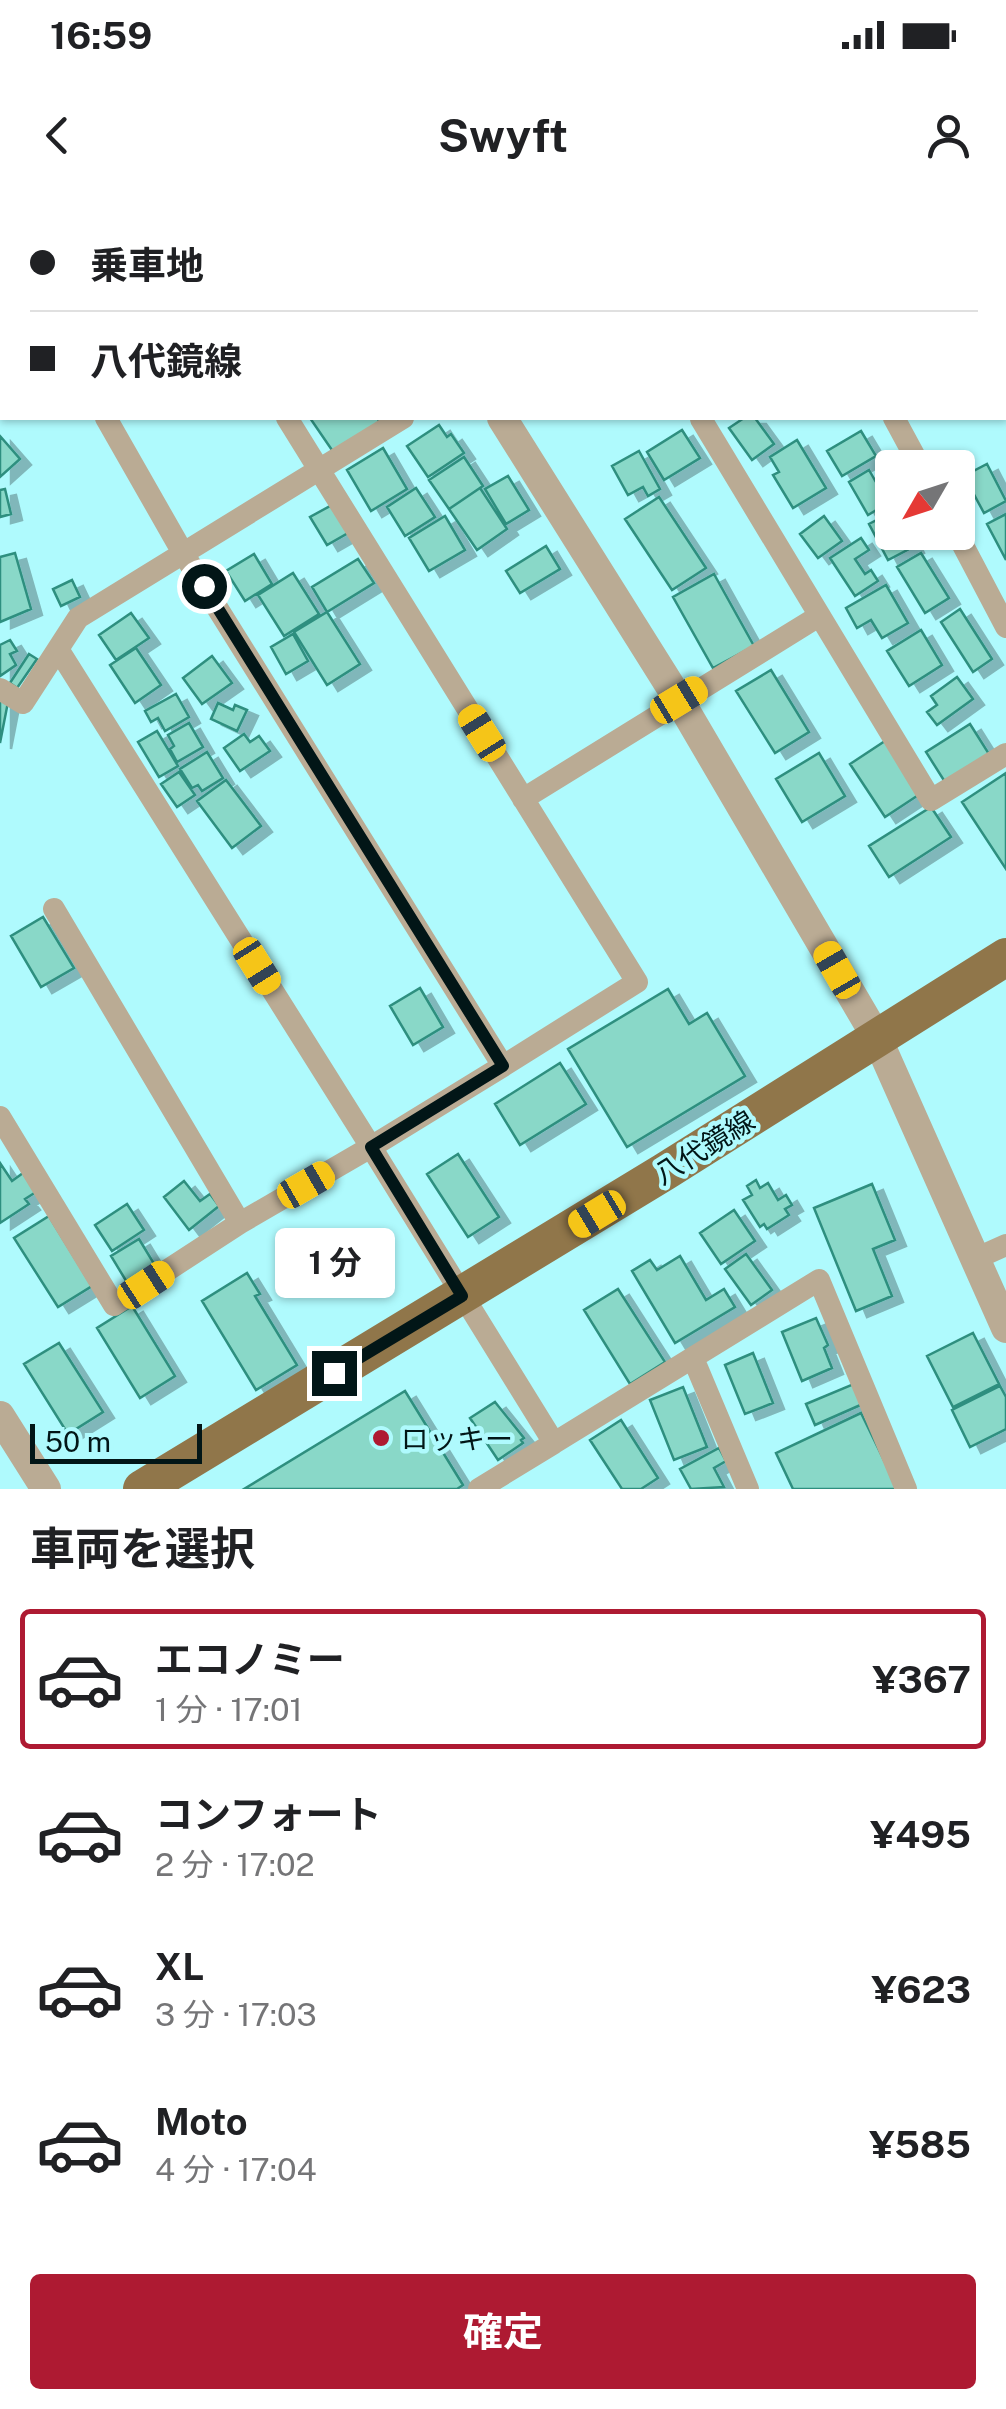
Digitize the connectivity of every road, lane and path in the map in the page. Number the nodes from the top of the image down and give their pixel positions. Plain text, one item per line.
1 (107, 420) edge
2 (288, 420) edge
3 (400, 420) edge
4 (503, 420) edge
5 (702, 420) edge
6 (895, 420) edge
7 (911, 450) edge
8 (320, 470) junction
9 (965, 550) edge
10 (184, 554) junction
11 (819, 616) junction
12 (1006, 627) edge
13 (58, 648) junction
14 (0, 689) edge
15 (679, 700) junction
16 (1006, 754) edge
17 (523, 799) junction
18 (54, 909) dead end
19 (1006, 957) edge
20 (877, 1038) junction
21 (503, 1066) junction
22 (0, 1117) edge
23 (371, 1147) junction
24 (8, 1150) edge
25 (240, 1224) junction
26 (1006, 1245) edge
27 (976, 1258) junction
28 (462, 1296) junction
29 (1006, 1328) edge
30 (693, 1358) junction
31 (0, 1416) edge
32 (554, 1444) junction
33 (46, 1489) edge
34 (142, 1489) edge
35 (479, 1489) edge
36 (748, 1489) edge
37 (906, 1489) edge

1 - 10 street
2 - 8 street
3 - 8 street
4 - 15 street
5 - 11 street
6 - 7 street
8 - 10 street
8 - 17 street
9 - 12 street
10 - 13 street
10 - 21 street
11 - 15 street
11 - 16 street
13 - 14 street
13 - 23 street
15 - 17 street
15 - 20 street
17 - 21 street
18 - 25 street
19 - 20 main road, 八代鏡線
20 - 27 street
20 - 28 main road, 八代鏡線
21 - 23 street
22 - 24 street
23 - 25 street
23 - 28 street
24 - 25 street
26 - 27 street
27 - 29 street
28 - 32 street
28 - 34 main road, 八代鏡線
30 - 32 street
30 - 36 street
30 - 37 street
31 - 33 street
32 - 35 street

